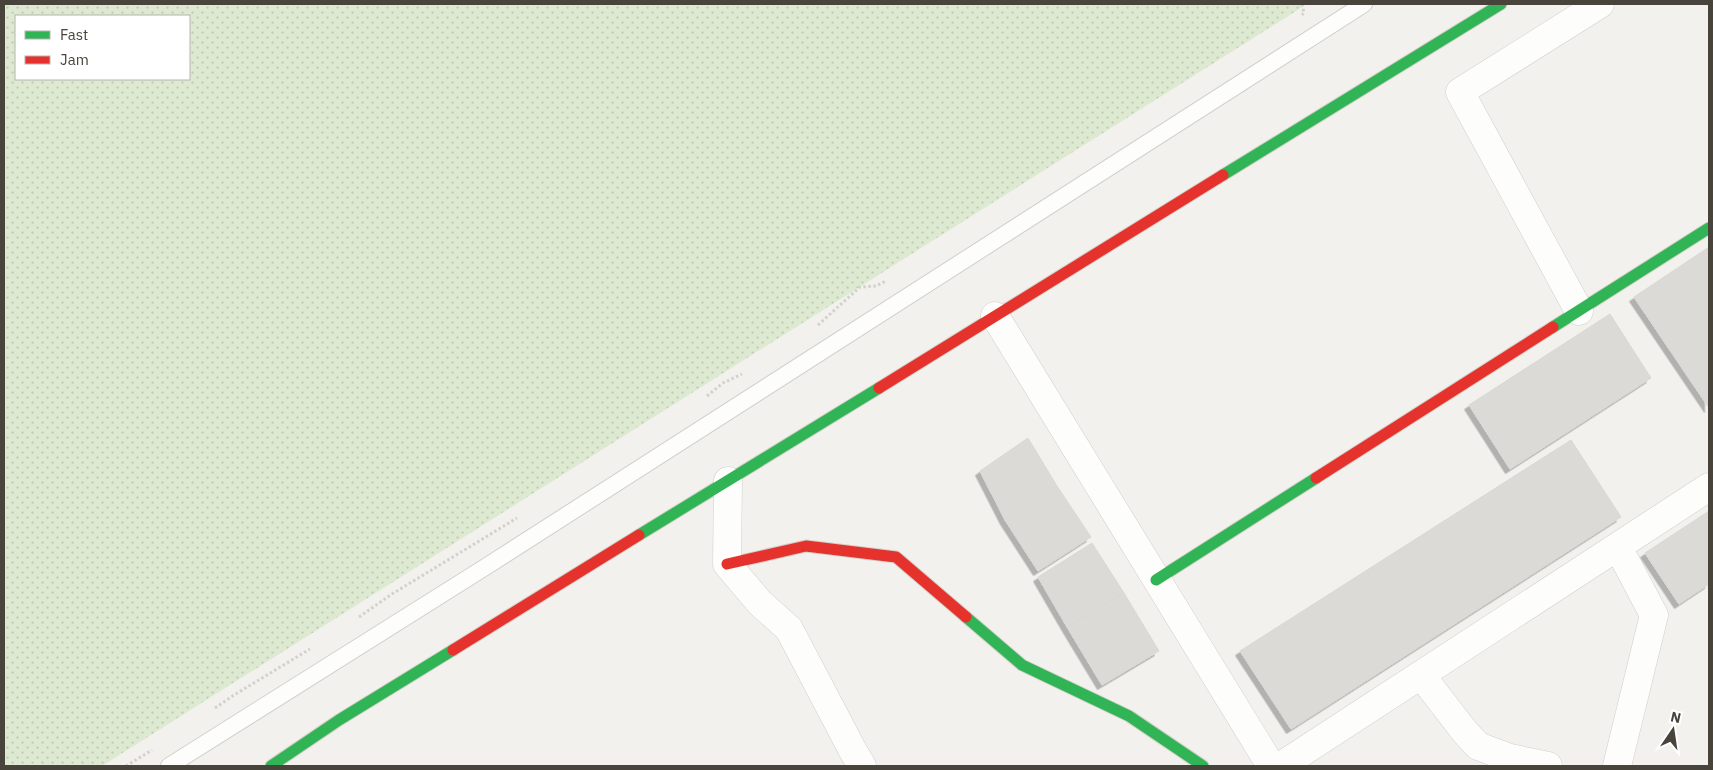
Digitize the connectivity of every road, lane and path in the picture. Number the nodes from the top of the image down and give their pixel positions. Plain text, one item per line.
1 (1364, 4) edge
2 (1501, 4) edge
3 (1600, 4) edge
4 (1709, 228) edge
5 (1579, 311) junction
6 (995, 316) junction
7 (728, 481) junction
8 (1709, 487) edge
9 (1618, 547) junction
10 (726, 564) junction
11 (1156, 580) junction
12 (1421, 675) junction
13 (169, 766) edge
14 (271, 766) edge
15 (862, 766) edge
16 (1203, 766) edge
17 (1270, 766) edge
18 (1281, 766) edge
19 (1548, 766) edge
20 (1617, 766) edge

1 - 13 lane
2 - 6 main road
3 - 5 street
4 - 5 main road
5 - 11 main road
6 - 7 main road
6 - 11 street
7 - 10 street
7 - 14 main road
8 - 9 street
9 - 12 street
9 - 20 street
10 - 15 street
10 - 16 main road
11 - 17 street
12 - 18 street
12 - 19 street

